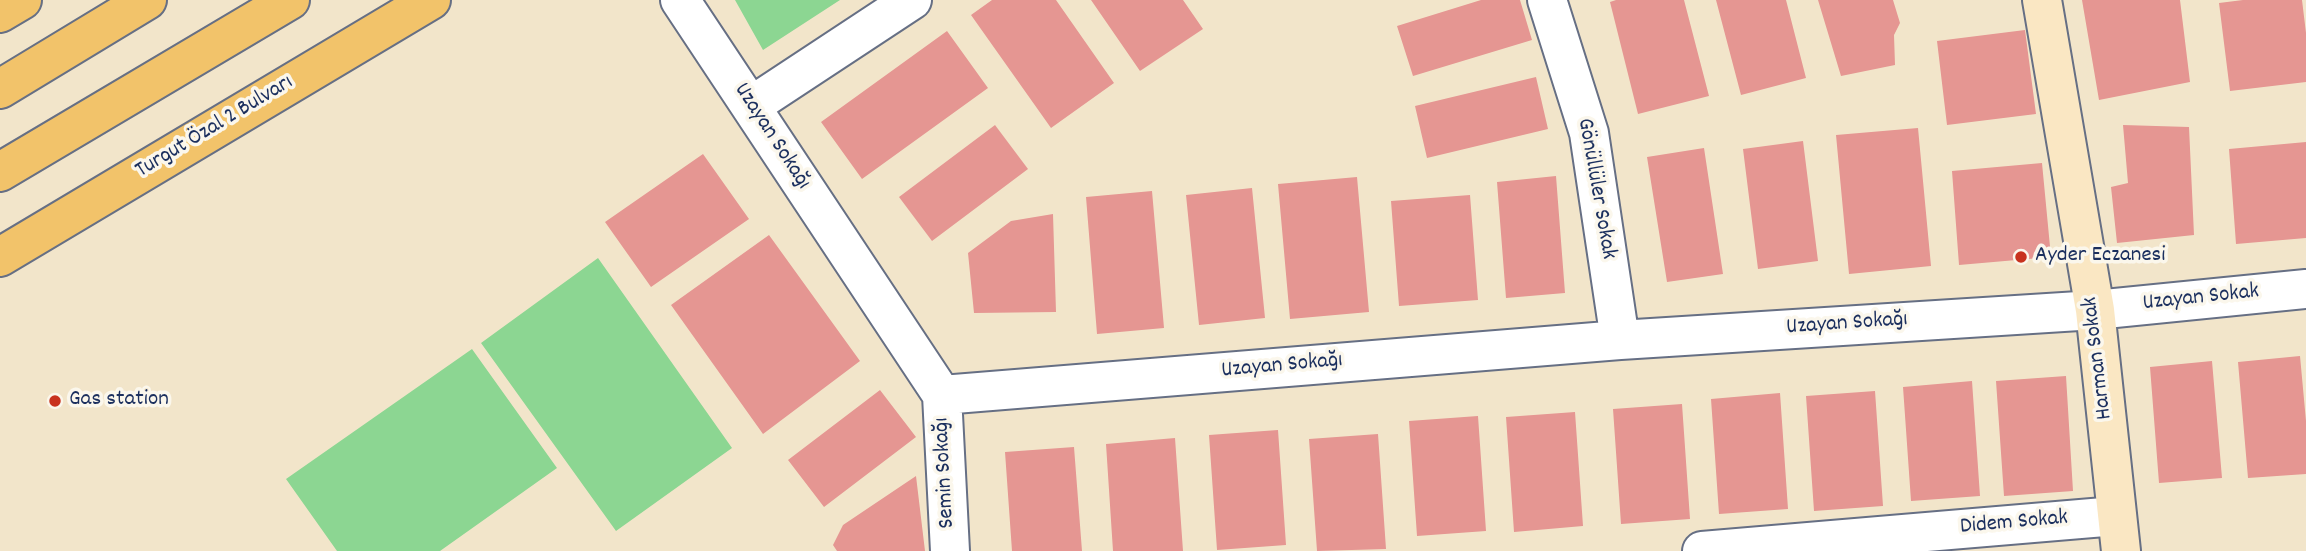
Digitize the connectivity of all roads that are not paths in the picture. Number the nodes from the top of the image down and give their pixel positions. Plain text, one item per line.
1 (22, 0) edge
2 (147, 0) edge
3 (290, 0) edge
4 (431, 0) edge
5 (680, 0) edge
6 (912, 0) edge
7 (1547, 0) edge
8 (2042, 0) edge
9 (0, 13) edge
10 (0, 89) edge
11 (751, 106) junction
12 (0, 172) edge
13 (0, 257) edge
14 (2306, 289) edge
15 (2095, 310) junction
16 (1619, 340) junction
17 (942, 395) junction
18 (2119, 533) edge
19 (950, 551) edge
20 (1702, 551) edge

1 - 9 highway
2 - 10 highway
3 - 12 highway
4 - 13 highway, Turgut Özal 2 Bulvarı
5 - 11 street, Uzayan Sokağı
6 - 11 street
7 - 16 street, Gönüllüler Sokak
8 - 15 street, Harman Sokak
11 - 17 street, Uzayan Sokağı
14 - 15 street, Uzayan Sokak
15 - 16 street, Uzayan Sokağı
15 - 18 street, Harman Sokak
16 - 17 street, Uzayan Sokağı
17 - 19 street, Semin Sokağı
18 - 20 street, Didem Sokak

